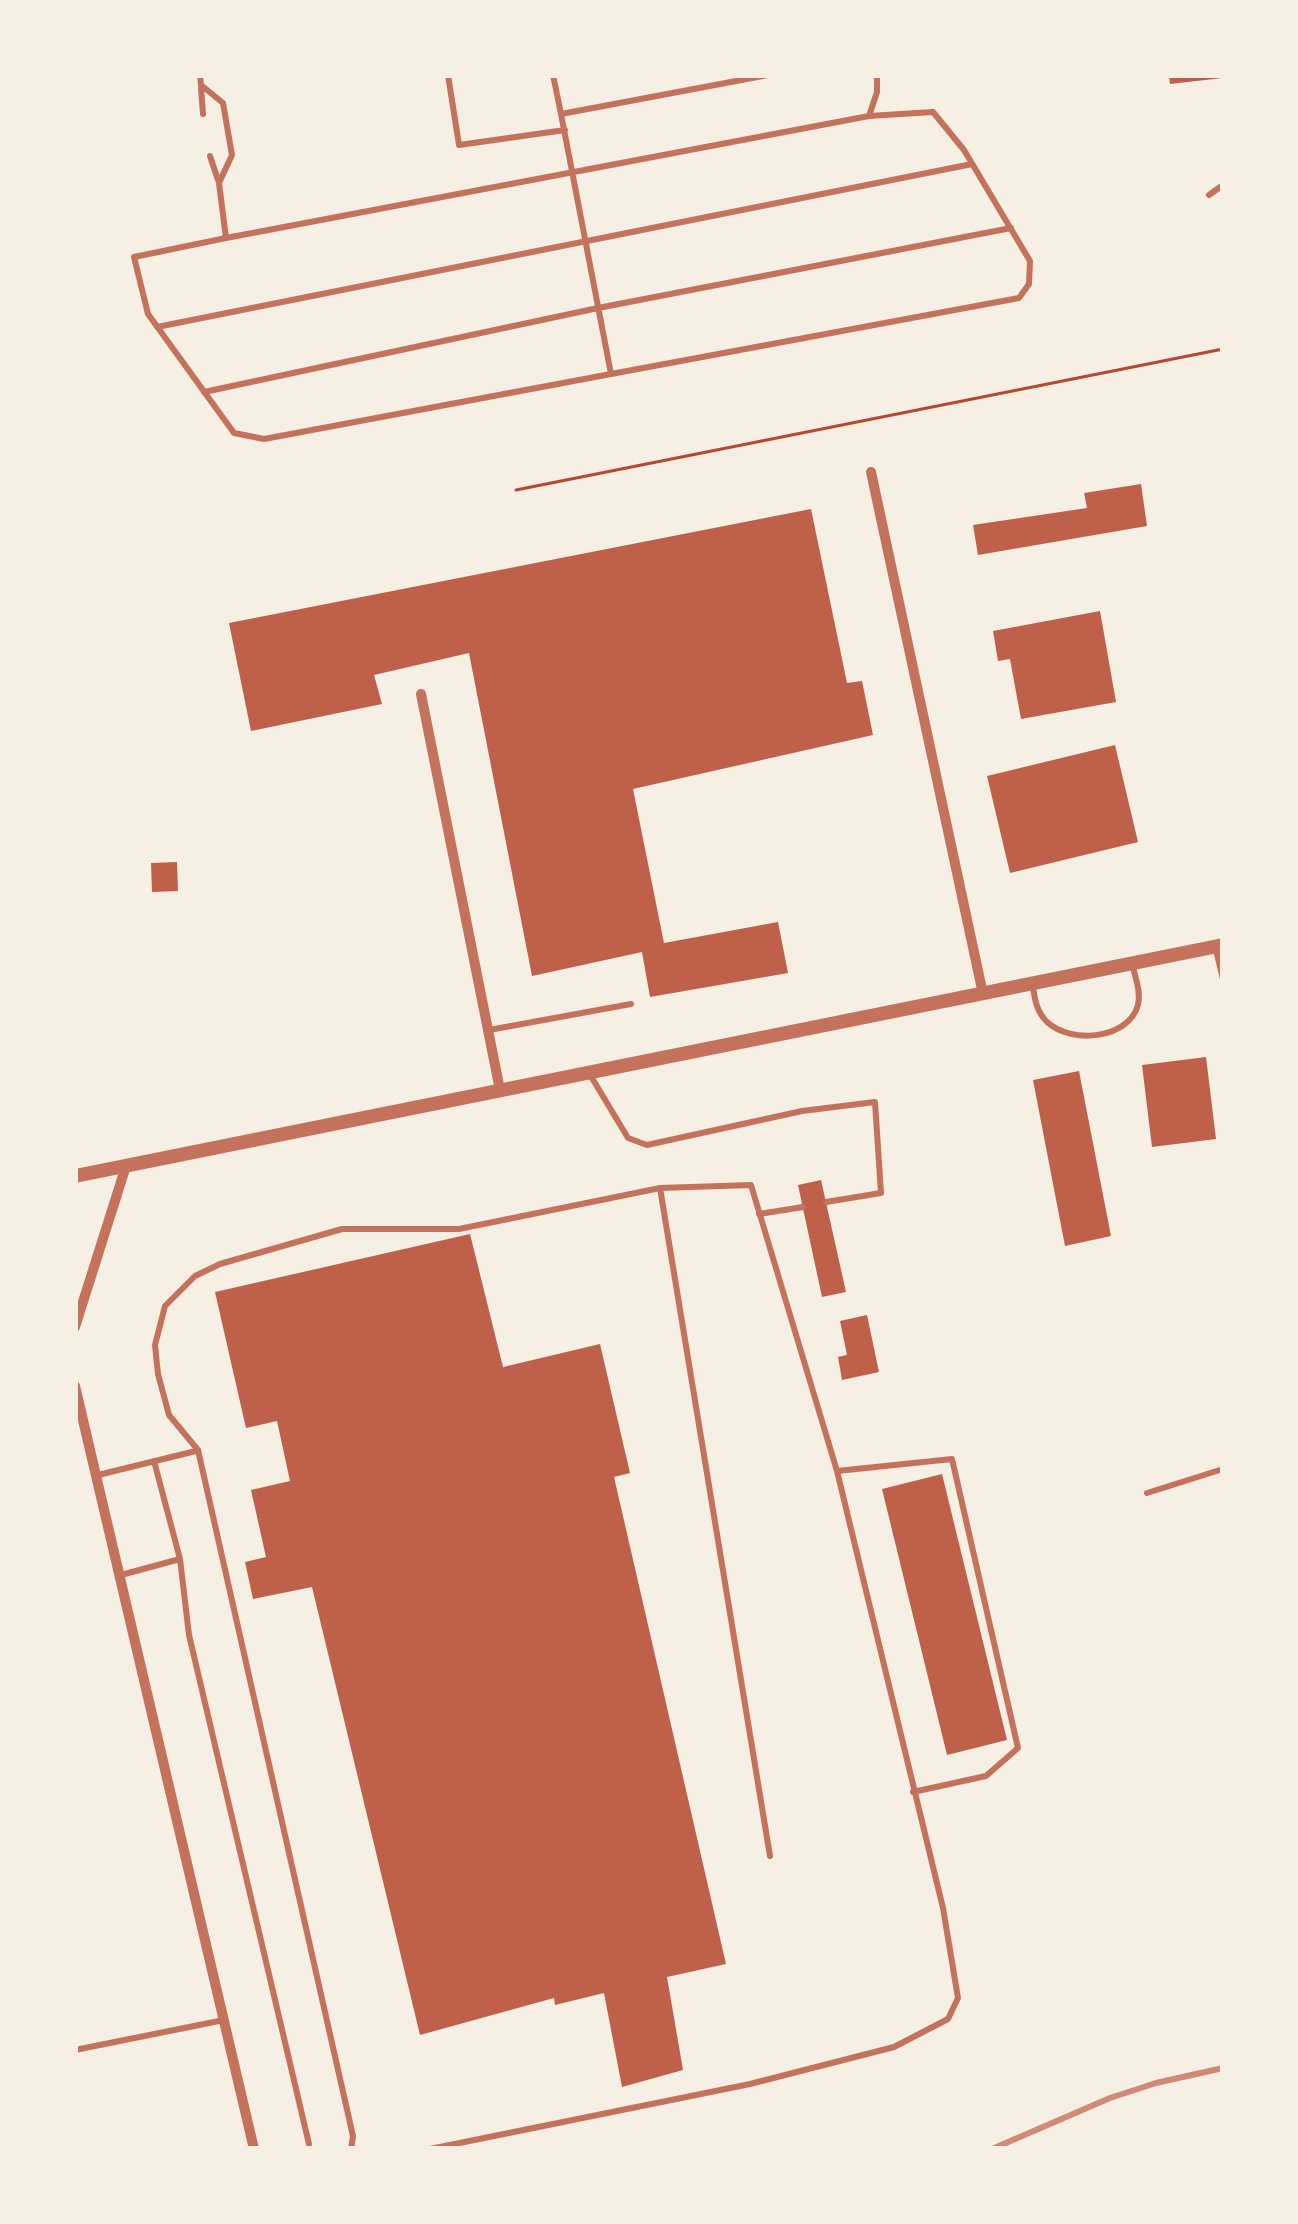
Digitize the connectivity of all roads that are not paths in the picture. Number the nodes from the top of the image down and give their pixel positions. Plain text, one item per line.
1 (200, 75) edge
2 (448, 75) edge
3 (553, 75) edge
4 (768, 75) edge
5 (877, 75) edge
6 (201, 85) junction
7 (203, 114) dead end
8 (561, 114) junction
9 (869, 116) junction
10 (565, 130) junction
11 (210, 156) dead end
12 (972, 164) junction
13 (573, 172) junction
14 (219, 184) junction
15 (1223, 185) edge
16 (1209, 195) dead end
17 (1011, 228) junction
18 (226, 238) junction
19 (586, 241) junction
20 (598, 308) junction
21 (157, 327) junction
22 (610, 374) junction
23 (204, 392) junction
24 (871, 472) dead end
25 (421, 694) dead end
26 (1219, 946) edge
27 (1132, 963) junction
28 (1223, 979) edge
29 (1032, 984) junction
30 (983, 994) junction
31 (631, 1004) dead end
32 (489, 1030) junction
33 (589, 1073) junction
34 (500, 1090) junction
35 (126, 1166) junction
36 (75, 1176) edge
37 (660, 1188) junction
38 (826, 1202) dead end
39 (803, 1207) dead end
40 (759, 1214) junction
41 (75, 1327) edge
42 (75, 1386) edge
43 (198, 1450) junction
44 (154, 1461) junction
45 (1223, 1468) edge
46 (837, 1471) junction
47 (95, 1475) junction
48 (1148, 1493) dead end
49 (180, 1559) junction
50 (118, 1577) junction
51 (913, 1792) junction
52 (770, 1856) dead end
53 (224, 2020) junction
54 (75, 2050) edge
55 (309, 2144) dead end
56 (254, 2149) edge
57 (351, 2149) edge
58 (430, 2149) edge

1 - 6 lane
2 - 10 lane
3 - 8 lane
4 - 8 lane
5 - 9 lane
6 - 7 lane
6 - 14 lane
8 - 10 lane
9 - 12 lane
9 - 13 lane
10 - 13 lane
11 - 14 lane
12 - 17 lane
12 - 19 lane
13 - 18 lane
13 - 19 lane
14 - 18 lane
15 - 16 lane
17 - 20 lane
17 - 22 lane
18 - 21 lane
19 - 20 lane
19 - 21 lane
20 - 22 lane
20 - 23 lane
21 - 23 lane
22 - 23 lane
24 - 30 street
25 - 32 street
26 - 27 street
26 - 28 lane
27 - 29 street
27 - 29 lane
29 - 30 street
30 - 33 street
31 - 32 lane
32 - 34 street
33 - 34 street
33 - 38 lane
34 - 35 street
35 - 36 street
35 - 41 street
37 - 40 lane
37 - 43 lane
37 - 52 lane
39 - 40 lane
40 - 46 lane
42 - 47 street
43 - 44 lane
43 - 57 lane
44 - 47 lane
44 - 49 lane
45 - 48 lane
46 - 51 lane
46 - 51 lane
47 - 50 street
49 - 50 lane
49 - 55 lane
50 - 53 street
51 - 58 lane
53 - 54 lane
53 - 56 street

